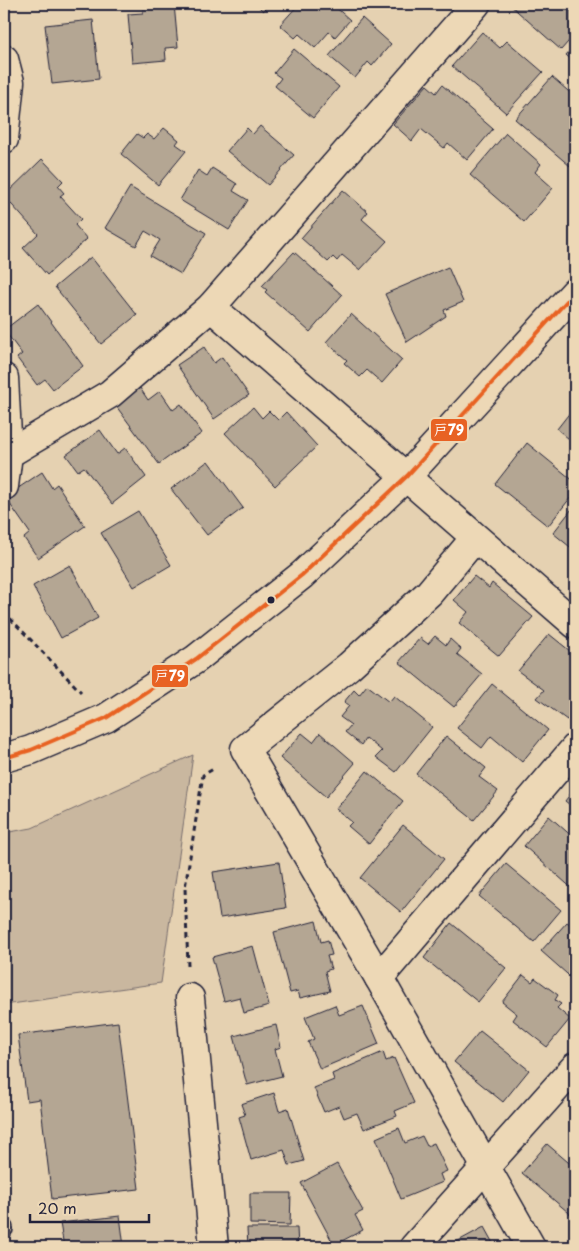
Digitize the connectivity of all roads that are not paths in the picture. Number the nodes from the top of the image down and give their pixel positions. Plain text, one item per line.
1 (476, 4) edge
2 (4, 59) edge
3 (4, 139) edge
4 (572, 302) edge
5 (211, 307) junction
6 (4, 378) edge
7 (8, 454) junction
8 (407, 476) junction
9 (4, 486) edge
10 (475, 538) junction
11 (575, 624) edge
12 (575, 748) edge
13 (4, 758) edge
14 (378, 978) junction
15 (190, 998) road end
16 (575, 1067) edge
17 (486, 1168) junction
18 (214, 1247) edge
19 (414, 1247) edge
20 (531, 1247) edge

1 - 5 street
2 - 3 street
4 - 8 street
5 - 7 street
5 - 8 street
6 - 7 street
7 - 9 street
8 - 10 street
8 - 13 street
10 - 11 street
10 - 14 street
12 - 14 street
14 - 17 street
15 - 18 street
16 - 17 street
17 - 19 street
17 - 20 street

